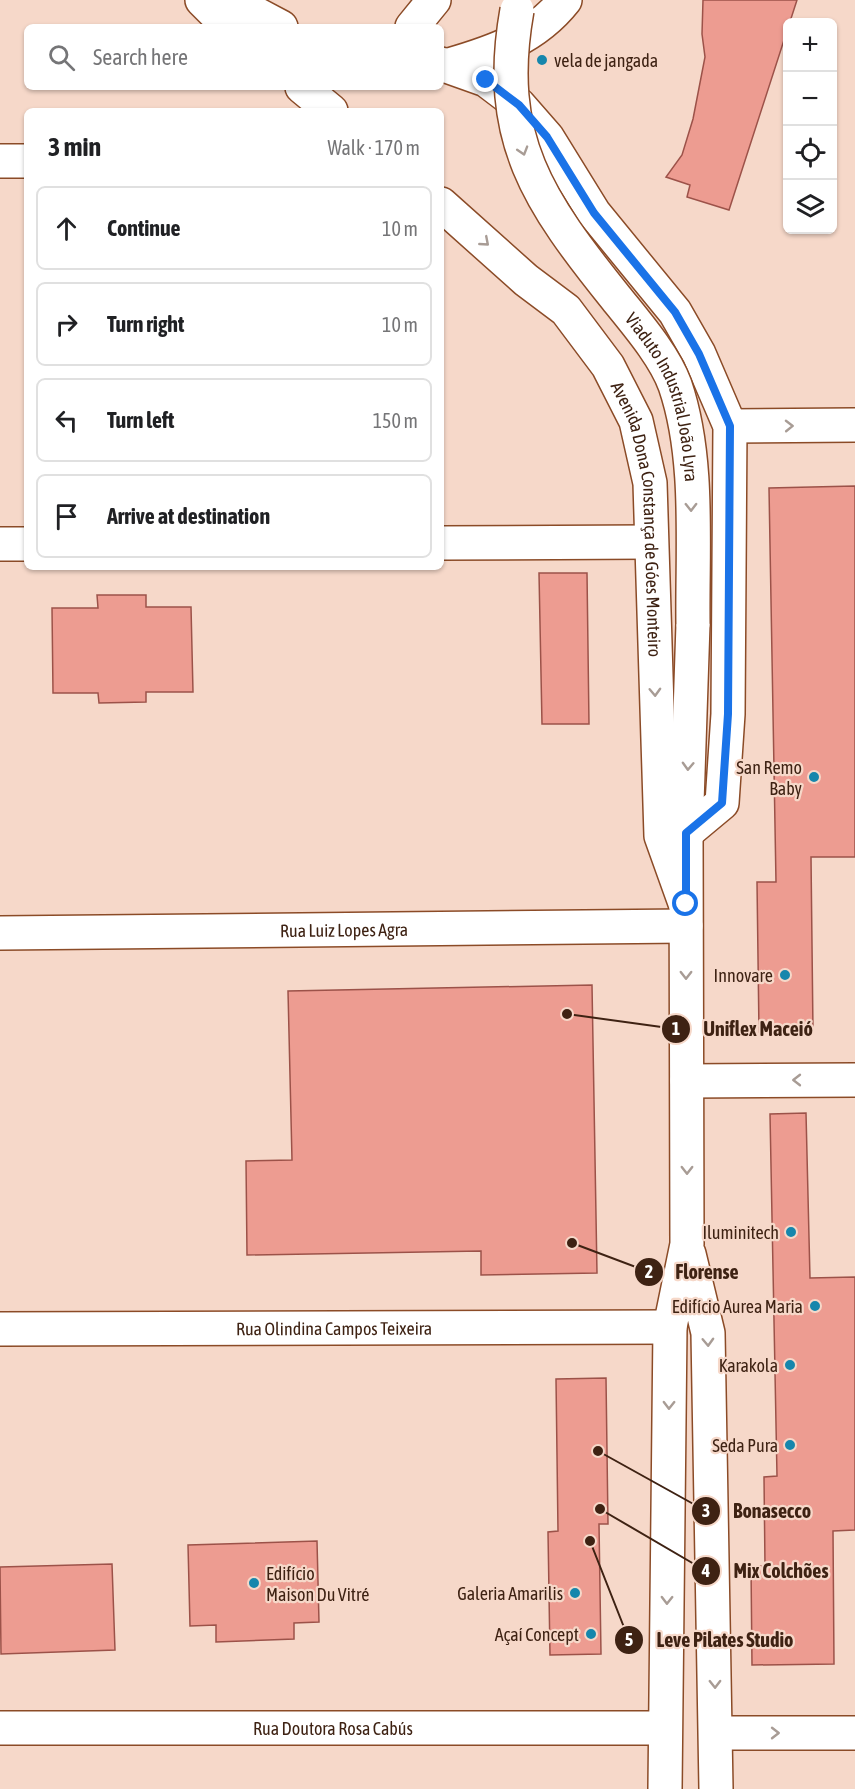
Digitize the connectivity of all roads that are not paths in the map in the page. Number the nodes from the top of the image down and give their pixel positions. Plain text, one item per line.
1 (202, 0) edge
2 (230, 0) edge
3 (434, 0) edge
4 (519, 0) edge
5 (565, 0) edge
6 (226, 24) edge
7 (275, 24) edge
8 (414, 24) edge
9 (445, 64) edge
10 (306, 90) edge
11 (327, 108) edge
12 (0, 161) edge
13 (24, 161) edge
14 (444, 207) edge
15 (855, 425) edge
16 (730, 426) junction
17 (650, 542) junction
18 (444, 543) edge
19 (0, 544) edge
20 (24, 544) edge
21 (686, 833) junction
22 (686, 915) junction
23 (0, 933) edge
24 (855, 1080) edge
25 (687, 1081) junction
26 (687, 1244) junction
27 (670, 1327) junction
28 (0, 1329) edge
29 (0, 1728) edge
30 (665, 1728) junction
31 (716, 1733) junction
32 (855, 1733) edge
33 (665, 1789) edge
34 (716, 1789) edge

1 - 6 main road
2 - 7 main road
3 - 8 main road
4 -> 21 main road, Viaduto Industrial João Lyra, bridge
5 - 9 main road
9 - 16 main road
10 - 11 main road
12 - 13 main road
14 -> 17 main road, Avenida Dona Constança de Góes Monteiro
16 -> 15 main road
16 - 21 main road
17 - 18 main road
17 -> 22 main road, Avenida Dona Constança de Góes Monteiro
19 - 20 main road
21 - 22 main road, Viaduto Industrial João Lyra
22 - 23 main road, Rua Luiz Lopes Agra
22 -> 25 main road, Viaduto Industrial João Lyra
24 -> 25 main road
25 -> 26 main road, Viaduto Industrial João Lyra
26 - 27 main road
26 -> 31 main road
27 - 28 main road, Rua Olindina Campos Teixeira
27 -> 30 main road
29 - 30 main road, Rua Doutora Rosa Cabús
30 - 33 main road
31 -> 32 main road
31 - 34 main road

